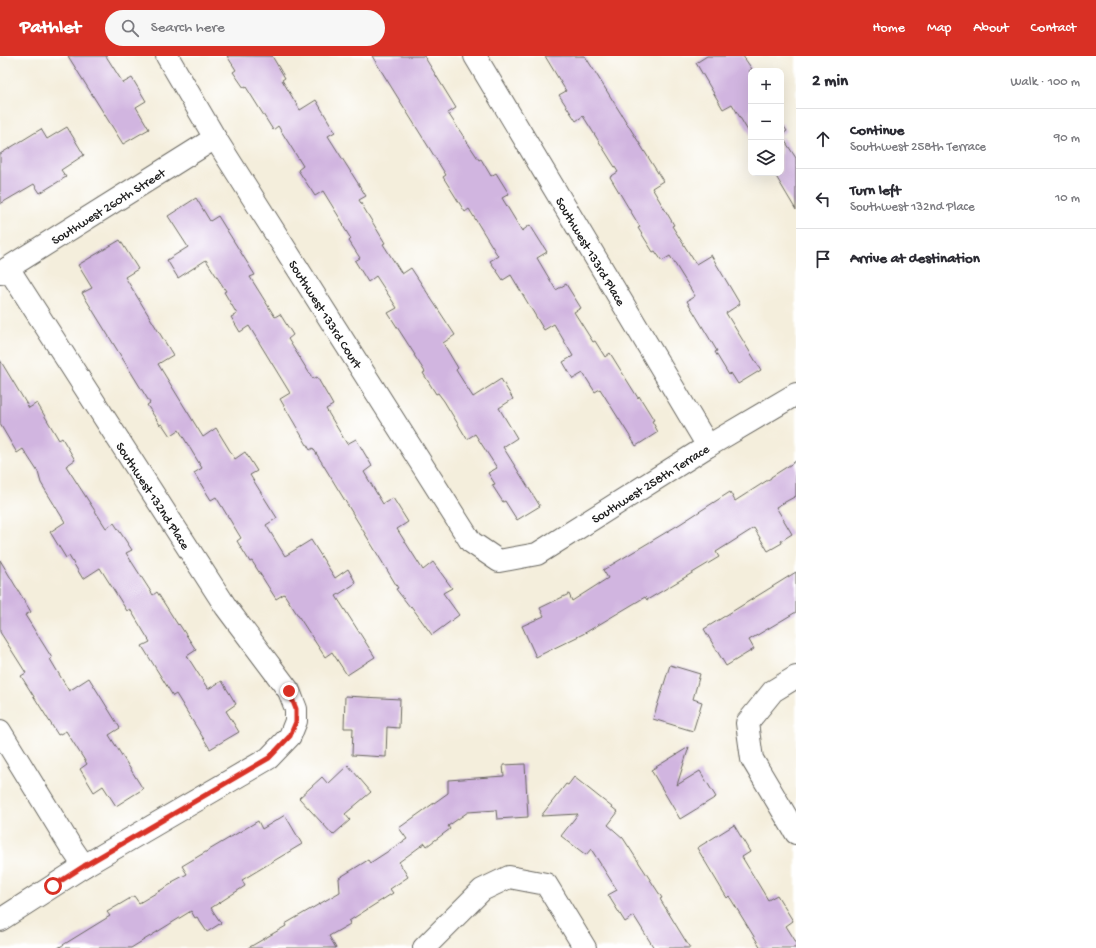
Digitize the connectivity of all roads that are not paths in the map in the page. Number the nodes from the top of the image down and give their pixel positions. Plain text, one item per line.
1 (167, 56) edge
2 (475, 56) edge
3 (215, 138) junction
4 (4, 271) edge
5 (796, 394) edge
6 (708, 446) junction
7 (499, 561) joint
8 (796, 677) edge
9 (0, 731) edge
10 (796, 833) edge
11 (84, 866) junction
12 (0, 920) edge
13 (424, 948) edge
14 (585, 948) edge

1 - 3 street, Southwest 133rd Court
2 - 6 street, Southwest 133rd Place
3 - 4 street, Southwest 260th Street
3 - 7 street, Southwest 133rd Court
4 - 11 street, Southwest 132nd Place
5 - 6 street, Southwest 258th Terrace
6 - 7 street, Southwest 258th Terrace
8 - 10 street
9 - 11 street
11 - 12 street
13 - 14 street

